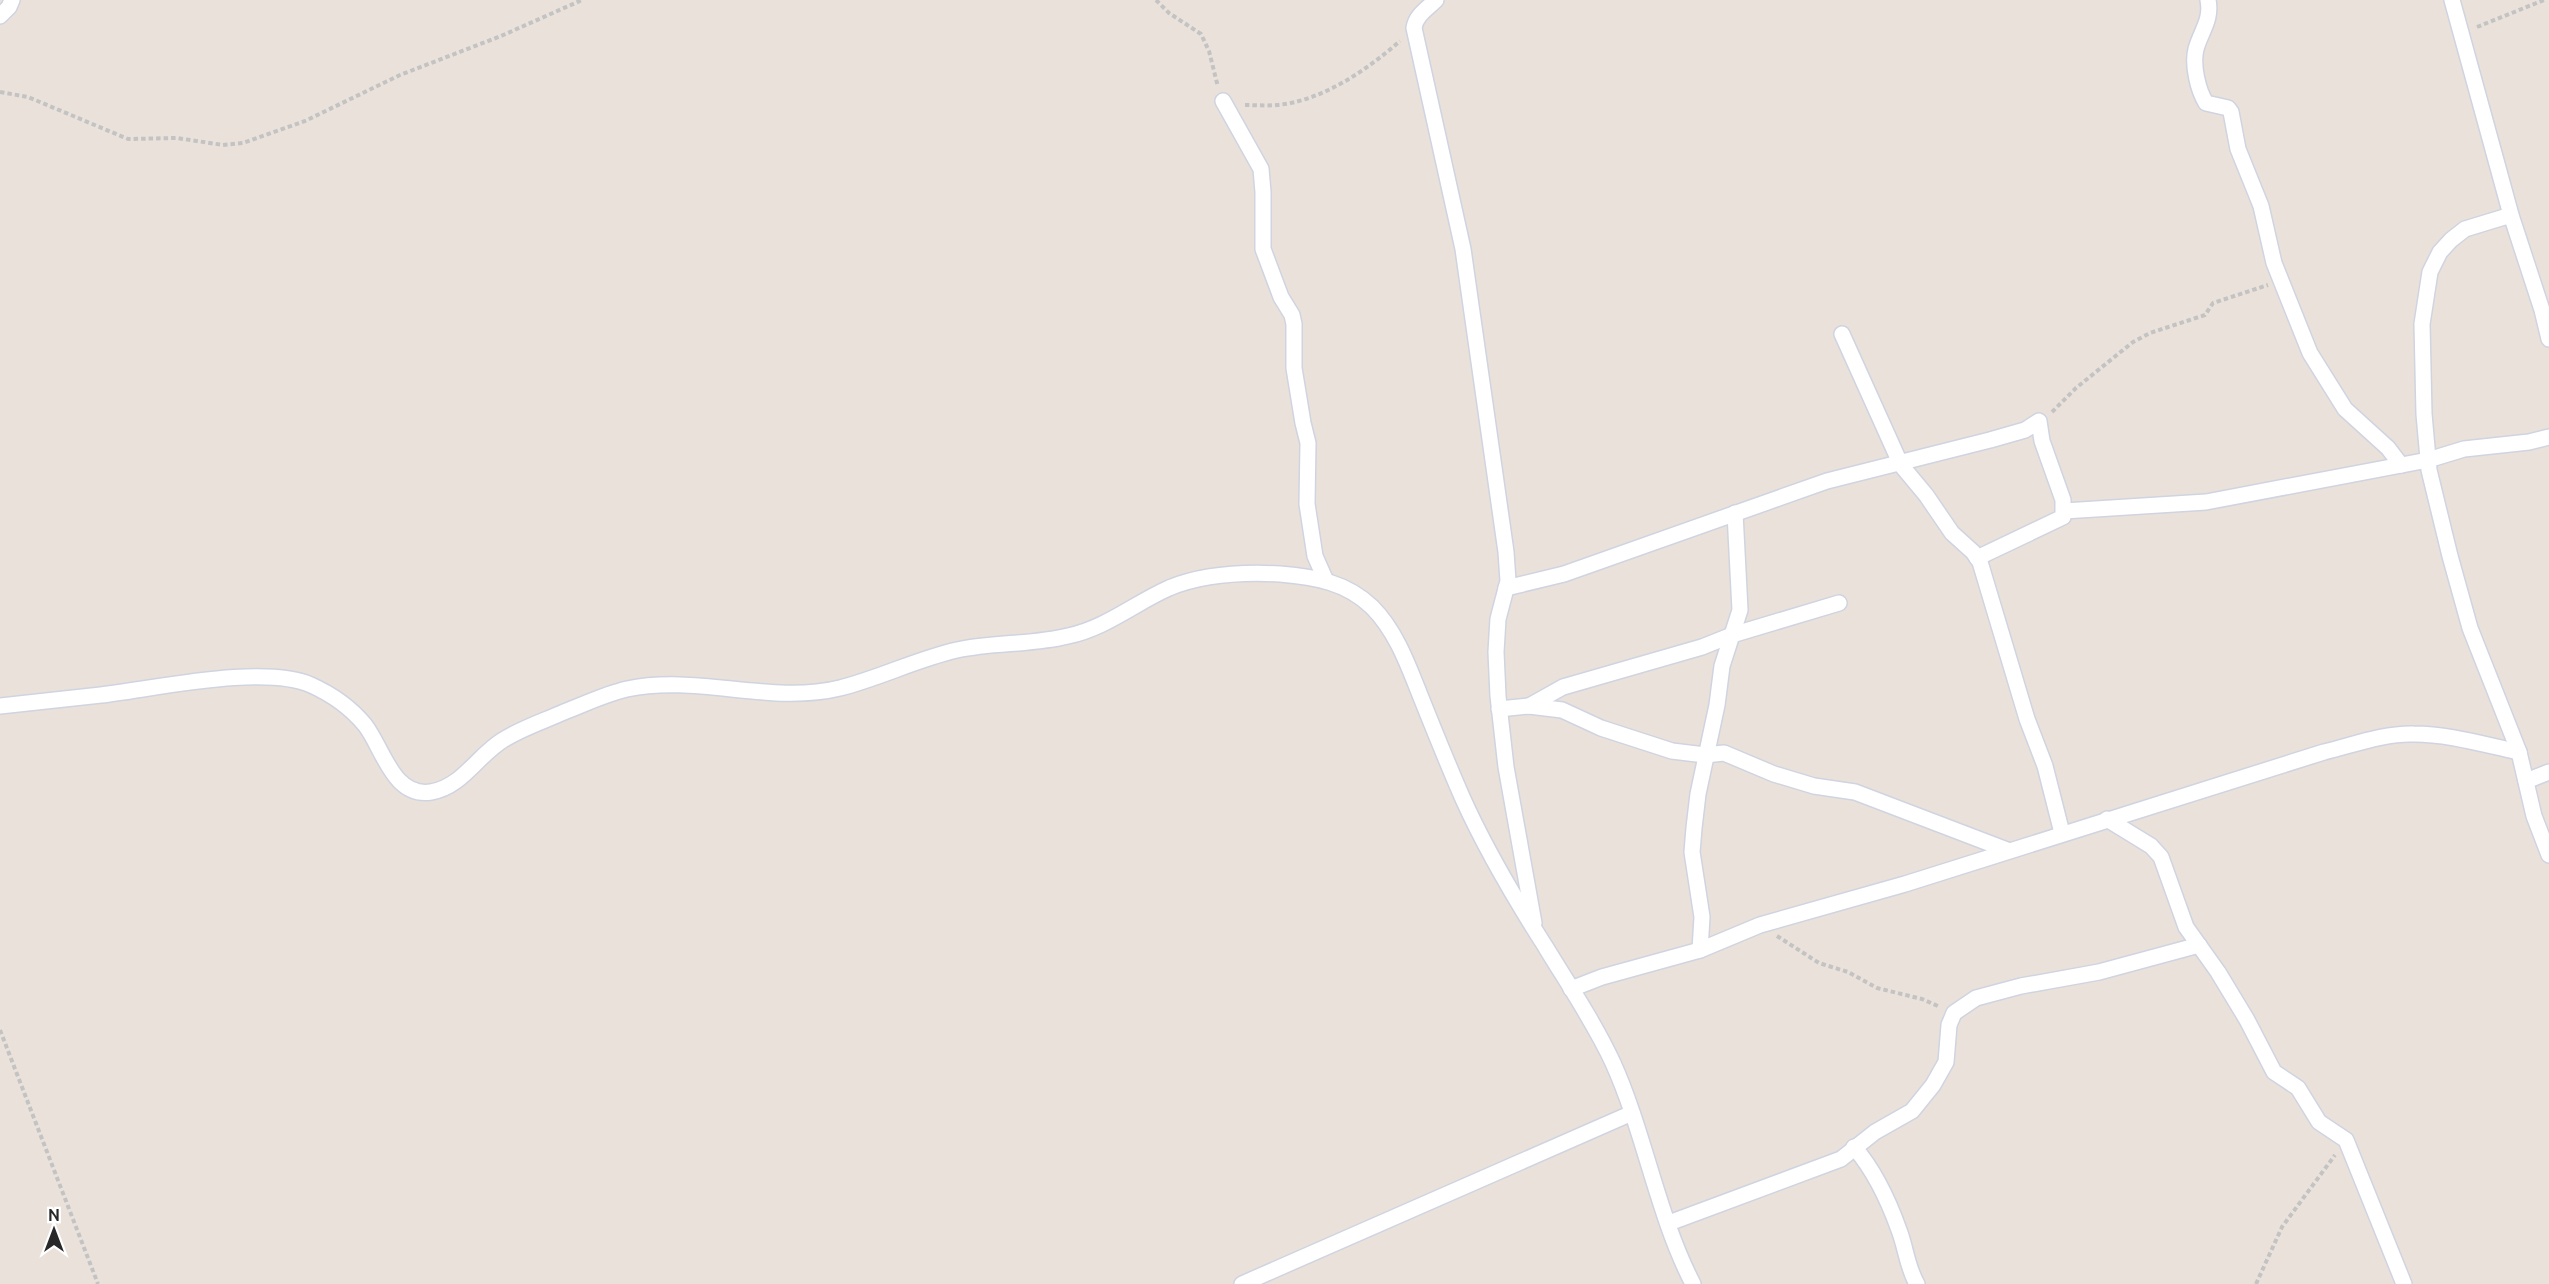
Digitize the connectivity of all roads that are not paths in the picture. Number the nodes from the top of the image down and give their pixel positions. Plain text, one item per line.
1 (12, 0) edge
2 (1436, 0) edge
3 (2208, 0) edge
4 (2452, 0) edge
5 (0, 16) edge
6 (1223, 101) road end
7 (2511, 215) junction
8 (1842, 334) dead end
9 (2549, 339) edge
10 (2549, 437) edge
11 (2428, 460) junction
12 (1900, 465) junction
13 (2401, 465) junction
14 (2064, 511) junction
15 (1735, 513) junction
16 (1977, 558) junction
17 (1326, 581) junction
18 (1506, 588) junction
19 (1839, 603) dead end
20 (1732, 635) junction
21 (0, 706) edge
22 (1529, 706) junction
23 (1499, 709) junction
24 (2519, 752) junction
25 (1705, 755) junction
26 (2549, 772) edge
27 (2526, 781) junction
28 (2107, 819) junction
29 (2062, 833) junction
30 (2007, 850) junction
31 (2549, 855) edge
32 (1535, 932) junction
33 (2199, 945) junction
34 (1701, 950) junction
35 (1571, 989) junction
36 (1632, 1113) junction
37 (1854, 1147) junction
38 (1669, 1223) junction
39 (1242, 1284) edge
40 (1693, 1284) edge
41 (1917, 1284) edge
42 (2404, 1284) edge

1 - 5 street
2 - 18 street
3 - 13 street
4 - 7 street
6 - 17 street
7 - 9 street
7 - 11 street
8 - 12 street
10 - 11 street
11 - 13 street
11 - 24 street
12 - 14 street
12 - 15 street
12 - 16 street
13 - 14 street
14 - 16 street
15 - 18 street
15 - 20 street
16 - 29 street
17 - 21 street
17 - 32 street
18 - 23 street
19 - 20 street
20 - 22 street
20 - 25 street
22 - 23 street
22 - 25 street
23 - 32 street
24 - 27 street
24 - 28 street
25 - 30 street
25 - 34 street
26 - 27 street
27 - 31 street
28 - 29 street
28 - 33 street
29 - 30 street
30 - 34 street
32 - 35 street
33 - 37 street
33 - 42 street
34 - 35 street
35 - 36 street
36 - 38 street
36 - 39 street
37 - 38 street
37 - 41 street
38 - 40 street

